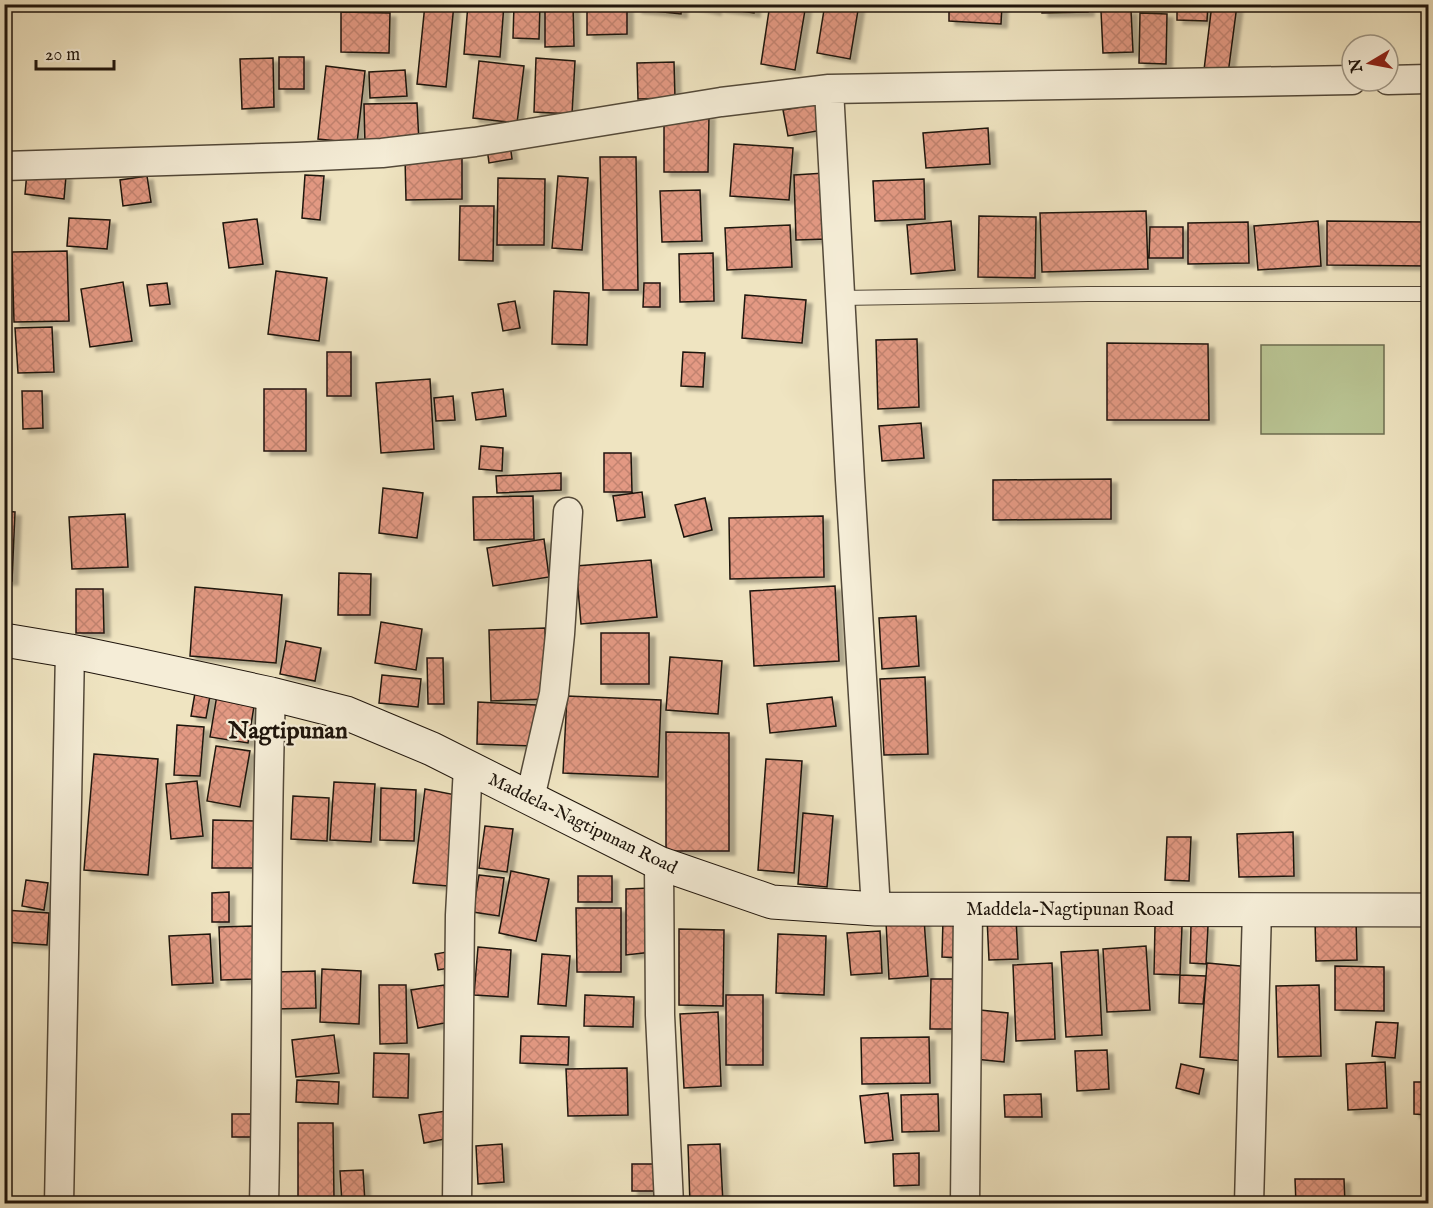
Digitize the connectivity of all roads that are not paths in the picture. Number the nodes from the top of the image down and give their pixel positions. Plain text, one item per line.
1 (1428, 79) edge
2 (1340, 80) edge
3 (1400, 80) edge
4 (829, 89) junction
5 (4, 166) edge
6 (1428, 294) edge
7 (840, 298) junction
8 (568, 512) dead end
9 (4, 640) edge
10 (70, 651) junction
11 (271, 694) junction
12 (468, 767) junction
13 (530, 798) junction
14 (659, 863) junction
15 (876, 909) junction
16 (968, 909) junction
17 (1257, 909) junction
18 (1428, 910) edge
19 (59, 1203) edge
20 (264, 1203) edge
21 (457, 1203) edge
22 (669, 1203) edge
23 (965, 1203) edge
24 (1249, 1203) edge

1 - 3 street
2 - 4 street
4 - 5 street
4 - 7 street
6 - 7 lane
7 - 15 street
8 - 13 street
9 - 10 main road, Maddela-Nagtipunan Road
10 - 11 main road, Maddela-Nagtipunan Road
10 - 19 street
11 - 12 main road, Maddela-Nagtipunan Road
11 - 20 street
12 - 13 main road, Maddela-Nagtipunan Road
12 - 21 street
13 - 14 main road, Maddela-Nagtipunan Road
14 - 15 main road, Maddela-Nagtipunan Road
14 - 22 street
15 - 16 main road, Maddela-Nagtipunan Road
16 - 17 main road, Maddela-Nagtipunan Road
16 - 23 street
17 - 18 main road, Maddela-Nagtipunan Road
17 - 24 street

